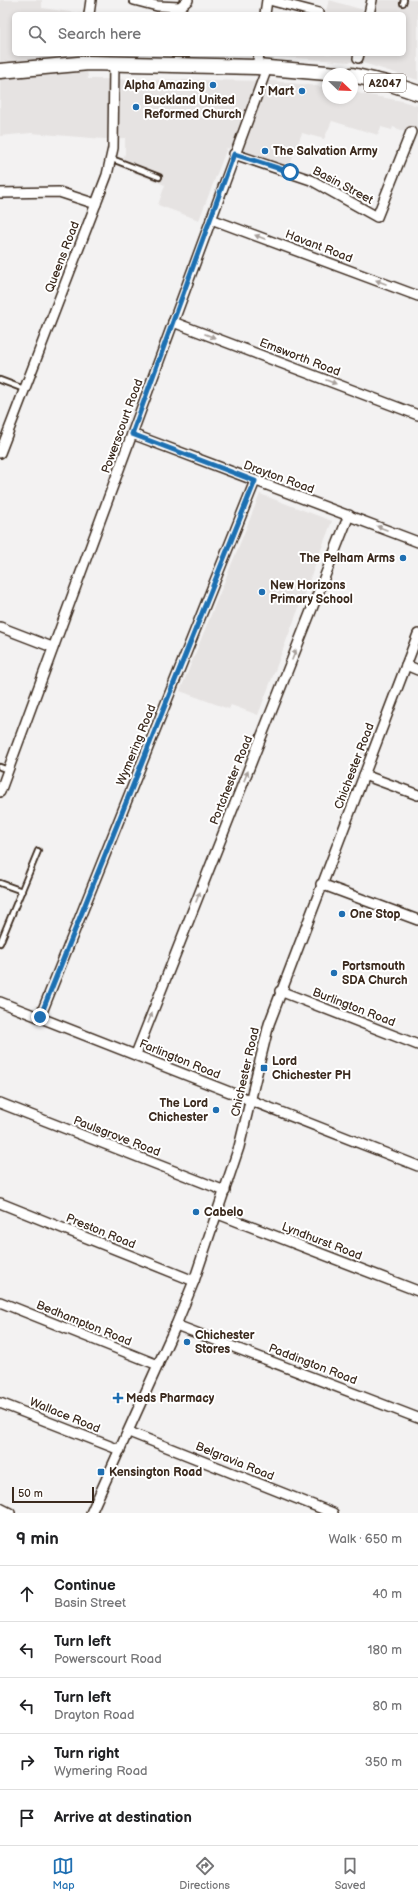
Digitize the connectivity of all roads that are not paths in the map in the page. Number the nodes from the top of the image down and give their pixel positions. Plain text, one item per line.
1 (91, 0) edge
2 (134, 0) edge
3 (188, 0) edge
4 (268, 0) edge
5 (372, 0) edge
6 (89, 12) edge
7 (265, 12) edge
8 (315, 12) edge
9 (369, 12) edge
10 (89, 59) edge
11 (261, 63) edge
12 (114, 64) junction
13 (0, 71) edge
14 (322, 72) edge
15 (358, 76) edge
16 (418, 93) edge
17 (411, 132) dead end
18 (234, 154) junction
19 (112, 159) junction
20 (159, 177) dead end
21 (0, 193) edge
22 (96, 204) junction
23 (211, 218) junction
24 (418, 296) edge
25 (173, 322) junction
26 (0, 380) edge
27 (24, 389) junction
28 (418, 415) edge
29 (132, 434) junction
30 (0, 453) edge
31 (255, 481) junction
32 (349, 515) junction
33 (418, 542) edge
34 (0, 627) edge
35 (418, 634) edge
36 (52, 647) junction
37 (406, 665) junction
38 (418, 670) edge
39 (4, 768) edge
40 (364, 775) junction
41 (0, 792) edge
42 (418, 795) edge
43 (38, 852) dead end
44 (0, 883) edge
45 (321, 884) junction
46 (22, 891) junction
47 (418, 920) edge
48 (0, 943) edge
49 (280, 991) junction
50 (0, 1002) edge
51 (40, 1017) junction
52 (418, 1045) edge
53 (136, 1054) junction
54 (252, 1101) junction
55 (0, 1103) edge
56 (418, 1166) edge
57 (225, 1191) junction
58 (0, 1203) edge
59 (218, 1214) junction
60 (194, 1281) junction
61 (418, 1291) edge
62 (0, 1302) edge
63 (176, 1325) junction
64 (158, 1365) junction
65 (0, 1403) edge
66 (418, 1418) edge
67 (129, 1432) junction
68 (120, 1450) junction
69 (0, 1508) edge
70 (10, 1513) edge
71 (91, 1513) edge
72 (333, 1513) edge

1 - 6 street
2 - 3 street
4 - 7 street
4 - 8 street
5 - 9 street
10 - 12 main road
10 - 13 main road
11 - 12 main road
11 - 14 main road
11 - 18 street, Powerscourt Road
12 - 19 street, Queens Road
15 - 16 main road, A2047
17 - 18 street, Basin Street
18 - 23 street, Powerscourt Road
19 - 20 lane
19 - 22 street, Queens Road
21 - 22 street
22 - 27 street, Queens Road
24 -> 23 street, Havant Road
23 - 25 street, Powerscourt Road
25 -> 28 street, Emsworth Road
25 - 29 street, Powerscourt Road
26 - 27 lane
27 - 30 street, Queens Road
29 - 31 street, Drayton Road
29 - 36 street, Powerscourt Road
31 - 32 street, Drayton Road
31 - 51 street, Wymering Road
33 -> 32 street, Drayton Road
53 -> 32 street, Portchester Road
34 - 36 street
35 - 37 street, Chichester Road
36 - 39 street, Powerscourt Road
37 - 38 street
37 - 40 street, Chichester Road
39 - 41 street, Powerscourt Road
40 - 42 street
40 - 45 street, Chichester Road
43 - 46 lane
44 - 46 lane
45 - 47 street
45 - 49 street, Chichester Road
46 - 48 lane
49 - 52 street, Burlington Road
49 - 54 street, Chichester Road
50 - 51 street, Farlington Road
51 - 53 street, Farlington Road
53 - 54 street, Farlington Road
54 - 56 street, Farlington Road
54 - 57 street, Chichester Road
55 - 57 street, Paulsgrove Road
57 - 59 street, Chichester Road
58 - 60 street, Preston Road
59 - 60 street, Chichester Road
59 - 61 street, Lyndhurst Road
60 - 63 street, Chichester Road
62 - 64 street, Bedhampton Road
63 - 64 street, Chichester Road
63 - 66 street, Paddington Road
64 - 67 street, Chichester Road
65 - 68 street, Wallace Road
67 - 68 street, Chichester Road
67 - 72 street, Belgravia Road
68 - 71 street, Chichester Road
69 - 70 street

